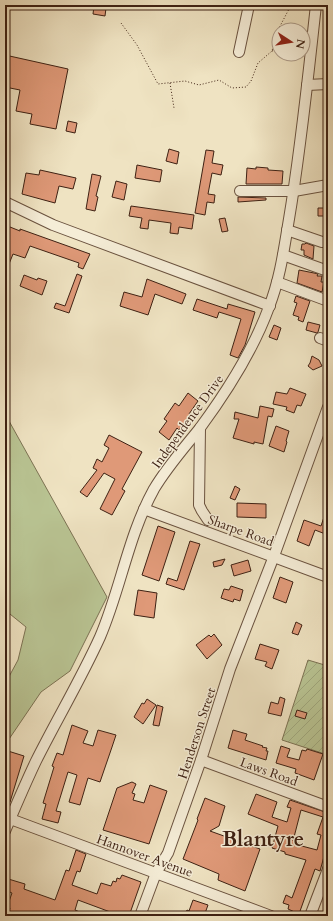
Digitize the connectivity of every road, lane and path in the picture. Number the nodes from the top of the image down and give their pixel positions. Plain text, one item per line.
1 (249, 5) edge
2 (292, 5) edge
3 (316, 5) edge
4 (282, 22) edge
5 (121, 23) dead end
6 (239, 52) dead end
7 (271, 52) edge
8 (170, 82) junction
9 (328, 84) edge
10 (307, 86) junction
11 (174, 108) dead end
12 (328, 185) edge
13 (240, 191) dead end
14 (294, 191) junction
15 (5, 202) edge
16 (287, 230) junction
17 (322, 242) dead end
18 (283, 255) junction
19 (325, 270) dead end
20 (277, 282) junction
21 (328, 301) edge
22 (270, 306) junction
23 (328, 407) edge
24 (200, 428) junction
25 (144, 509) junction
26 (208, 520) dead end
27 (274, 556) junction
28 (328, 577) edge
29 (201, 760) junction
30 (328, 807) edge
31 (8, 818) edge
32 (5, 831) edge
33 (328, 869) edge
34 (156, 873) junction
35 (140, 916) edge
36 (271, 916) edge
37 (310, 916) edge

1 - 6 street
2 - 4 path
3 - 10 street, Independence Drive
5 - 8 path
7 - 8 path
8 - 11 path
9 - 10 street
10 - 14 street, Independence Drive
12 - 14 street
13 - 14 street
14 - 16 street, Independence Drive
15 - 22 street
16 - 17 street
16 - 18 street, Independence Drive
18 - 19 street
18 - 20 street, Independence Drive
20 - 21 street
20 - 22 street, Independence Drive
22 - 24 street, Independence Drive
23 - 27 street, Henderson Street
24 - 25 street, Independence Drive
24 - 26 street
25 - 27 street, Sharpe Road
25 - 31 street, Independence Drive
27 - 28 street, Sharpe Road
27 - 29 street, Henderson Street
29 - 30 street, Laws Road
29 - 34 street, Henderson Street
31 - 32 street, Independence Drive
31 - 34 street, Hannover Avenue
33 - 37 street
34 - 35 street, Henderson Street
34 - 36 street, Hannover Avenue

